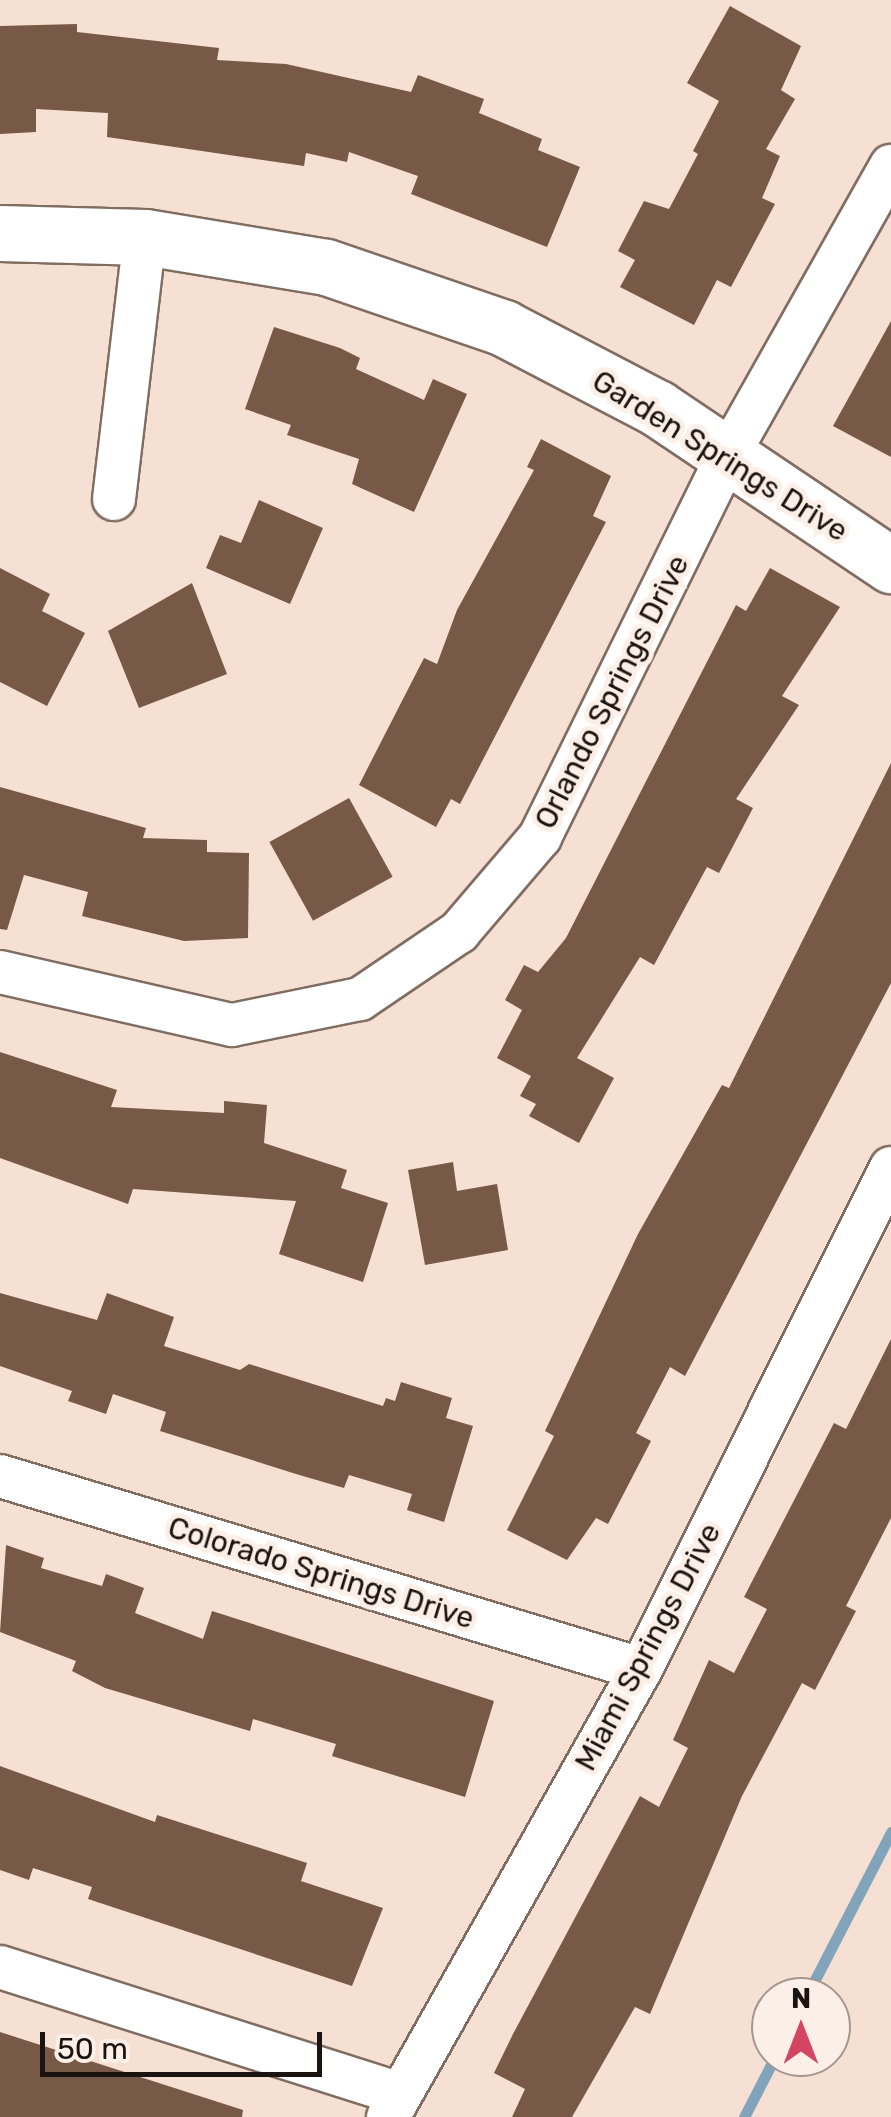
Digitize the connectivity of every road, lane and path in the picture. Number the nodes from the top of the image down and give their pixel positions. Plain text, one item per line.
1 (891, 166) edge
2 (0, 232) edge
3 (145, 237) junction
4 (728, 456) junction
5 (114, 499) dead end
6 (891, 564) edge
7 (0, 972) edge
8 (891, 1168) edge
9 (0, 1476) edge
10 (641, 1669) junction
11 (0, 1967) edge
12 (392, 2105) edge

1 - 4 street, Orlando Springs Drive
2 - 3 street, Garden Springs Drive
3 - 4 street, Garden Springs Drive
3 - 5 street
4 - 6 street, Garden Springs Drive
4 - 7 street, Orlando Springs Drive
8 - 10 street, Miami Springs Drive
9 - 10 street, Colorado Springs Drive
10 - 12 street, Miami Springs Drive
11 - 12 street

